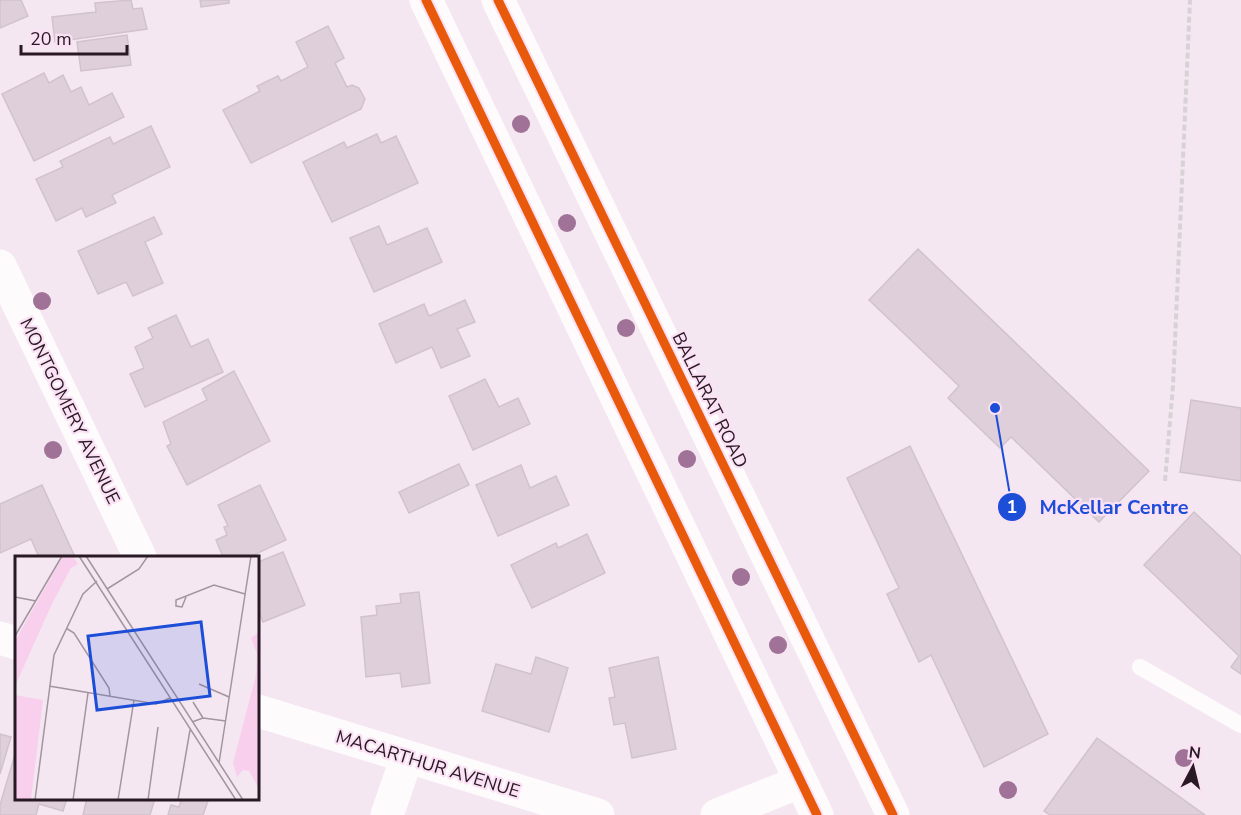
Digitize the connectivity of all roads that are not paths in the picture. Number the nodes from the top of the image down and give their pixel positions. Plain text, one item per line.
1 (426, 0) edge
2 (498, 0) edge
3 (0, 266) edge
4 (140, 556) edge
5 (0, 638) edge
6 (15, 643) edge
7 (1140, 667) dead end
8 (260, 712) edge
9 (1241, 725) edge
10 (407, 757) junction
11 (800, 782) junction
12 (387, 815) edge
13 (598, 815) edge
14 (717, 815) edge
15 (817, 815) edge
16 (893, 815) edge

1 - 11 main road
2 - 16 main road, BALLARAT ROAD
3 - 4 main road, MONTGOMERY AVENUE
5 - 6 main road
7 - 9 lane
8 - 10 main road, MACARTHUR AVENUE
10 - 12 main road
10 - 13 main road, MACARTHUR AVENUE
11 - 14 main road
11 - 15 main road

